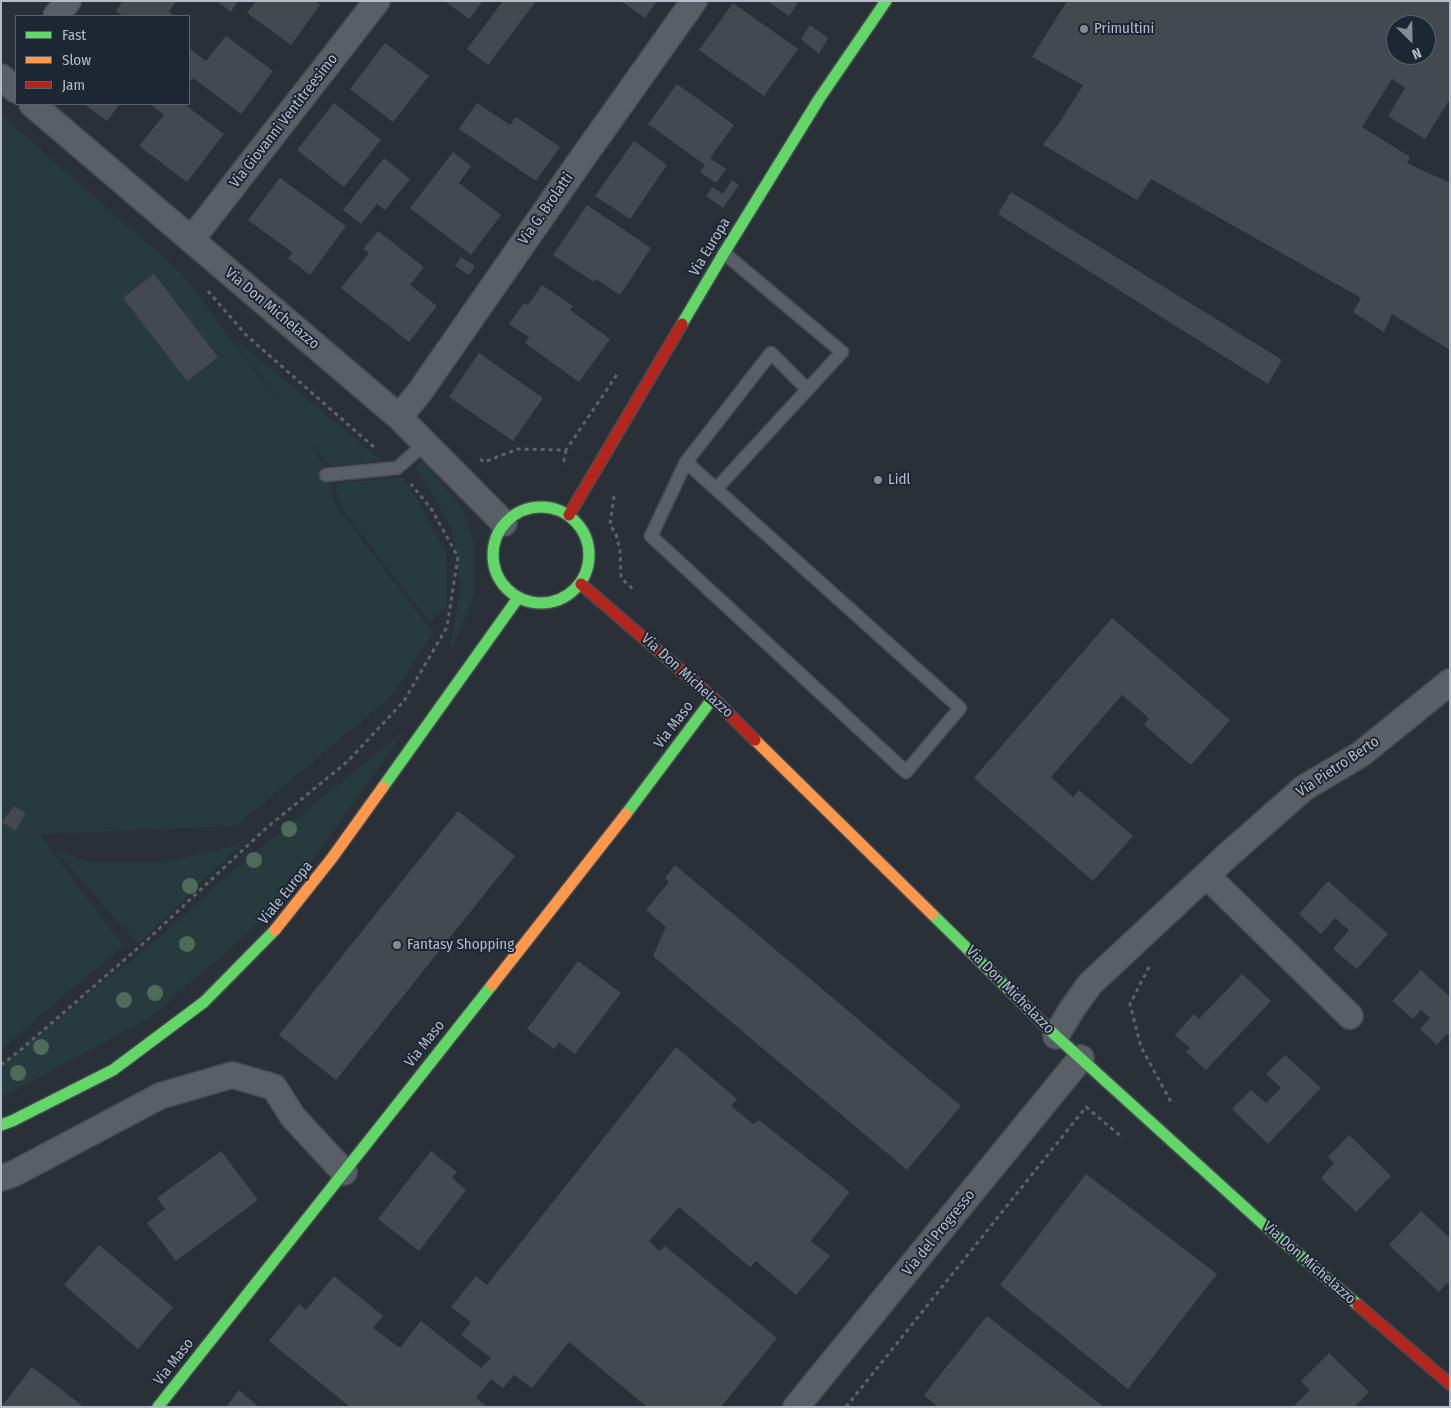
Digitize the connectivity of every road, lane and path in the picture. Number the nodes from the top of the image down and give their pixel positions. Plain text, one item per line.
1 (68, 1) edge
2 (377, 1) edge
3 (694, 1) edge
4 (886, 1) edge
5 (57, 15) edge
6 (33, 105) edge
7 (191, 240) junction
8 (724, 253) junction
9 (202, 284) dead end
10 (622, 367) dead end
11 (807, 389) junction
12 (398, 417) junction
13 (426, 443) junction
14 (566, 450) junction
15 (477, 456) dead end
16 (686, 462) junction
17 (397, 468) junction
18 (326, 475) dead end
19 (589, 479) junction
20 (716, 489) junction
21 (569, 515) junction
22 (504, 524) junction
23 (581, 584) junction
24 (636, 592) dead end
25 (518, 598) junction
26 (1450, 682) edge
27 (713, 698) junction
28 (1207, 876) junction
29 (1350, 1016) dead end
30 (1056, 1036) junction
31 (1081, 1058) junction
32 (1, 1064) edge
33 (1, 1125) edge
34 (1123, 1138) dead end
35 (344, 1172) junction
36 (1, 1178) edge
37 (1450, 1384) edge
38 (158, 1407) edge
39 (796, 1407) edge
40 (846, 1407) edge

1 - 5 street
2 - 7 street, Via Giovanni Ventitreesimo
3 - 12 street, Via G. Brolatti
4 - 8 street, Via Europa
6 - 7 street, Via Don Michelazzo
7 - 12 street, Via Don Michelazzo
8 - 11 lane
8 - 19 street, Via Europa
9 - 17 path
10 - 14 path
11 - 16 lane
11 - 20 lane
12 - 13 street, Via Don Michelazzo
13 - 17 lane
13 - 22 street, Via Don Michelazzo
14 - 15 path
14 - 19 path
16 - 20 lane
16 - 20 lane
17 - 18 lane
17 - 32 path
19 - 21 street, Via Europa
19 - 24 path
21 - 22 street
21 - 23 street
22 - 25 street
23 - 25 street
23 - 27 street, Via Don Michelazzo
25 - 33 street, Viale Europa
26 - 28 street, Via Pietro Berto
27 - 30 street, Via Don Michelazzo
27 - 35 street, Via Maso
28 - 29 street
28 - 30 street, Via Pietro Berto
30 - 31 street, Via Don Michelazzo
31 - 37 street, Via Don Michelazzo
31 - 39 street, Via del Progresso
34 - 40 path
35 - 36 street
35 - 38 street, Via Maso

